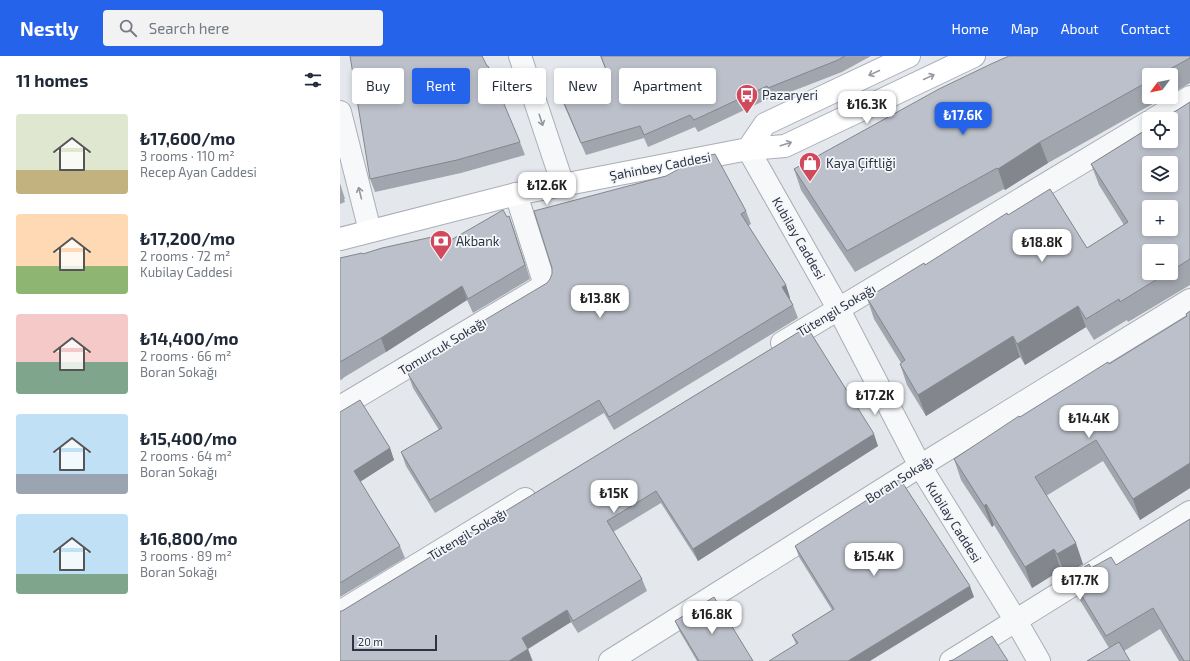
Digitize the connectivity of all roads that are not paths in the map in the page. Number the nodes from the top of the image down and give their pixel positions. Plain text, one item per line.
1 (520, 56) edge
2 (909, 56) edge
3 (974, 56) edge
4 (1190, 98) edge
5 (340, 112) edge
6 (1166, 112) edge
7 (1142, 126) edge
8 (748, 149) junction
9 (563, 185) junction
10 (516, 194) junction
11 (370, 231) junction
12 (340, 239) edge
13 (1190, 300) edge
14 (838, 308) junction
15 (763, 354) edge
16 (340, 407) edge
17 (920, 466) junction
18 (545, 487) edge
19 (1190, 512) edge
20 (340, 612) edge
21 (1016, 621) junction
22 (610, 661) edge
23 (952, 661) edge
24 (1039, 661) edge

1 -> 9 street
2 -> 8 main road
8 -> 3 main road, Şahinbey Caddesi
4 - 6 street
11 -> 5 street
7 - 14 street, Tütengil Sokağı
8 - 9 main road, Şahinbey Caddesi
8 - 14 street, Kubilay Caddesi
9 - 10 main road, Şahinbey Caddesi
10 - 11 main road, Şahinbey Caddesi
10 - 16 street, Tomurcuk Sokağı
11 - 12 main road, Şahinbey Caddesi
13 - 17 street, Boran Sokağı
14 - 15 street, Tütengil Sokağı
14 - 17 street, Kubilay Caddesi
17 - 21 street, Kubilay Caddesi
17 - 22 street, Boran Sokağı
18 - 20 street, Tütengil Sokağı
19 - 21 street
21 - 23 street
21 - 24 street, Kubilay Caddesi

